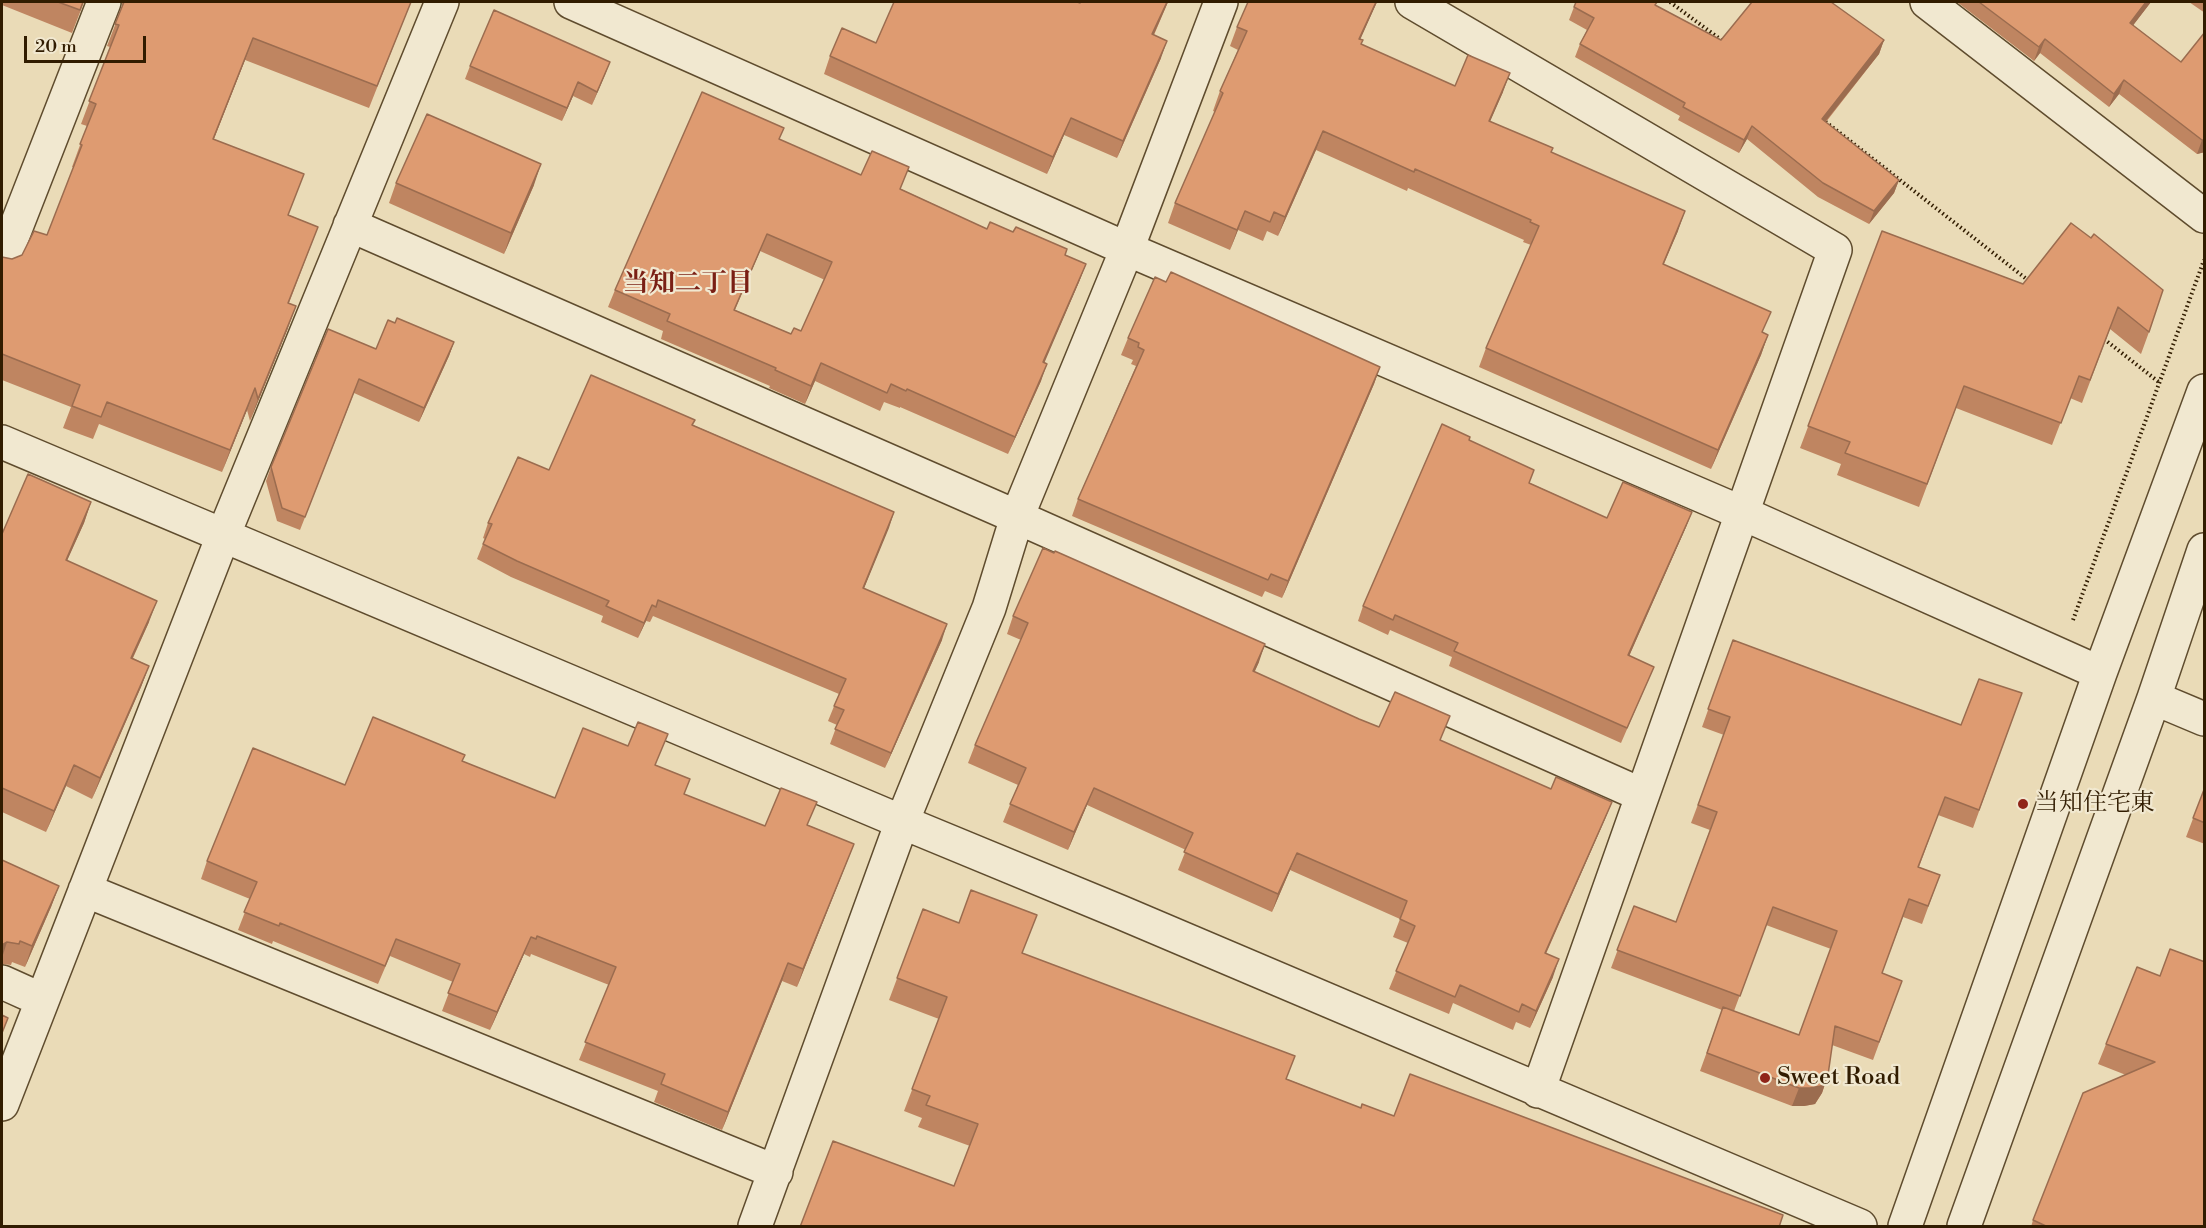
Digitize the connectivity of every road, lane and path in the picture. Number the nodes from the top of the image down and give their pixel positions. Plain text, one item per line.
1 (104, 2) edge
2 (442, 2) edge
3 (571, 2) edge
4 (1221, 2) edge
5 (1412, 2) edge
6 (1670, 2) edge
7 (1939, 5) edge
8 (1727, 44) edge
9 (1821, 117) edge
10 (2205, 216) edge
11 (350, 225) junction
12 (1127, 249) junction
13 (2205, 260) edge
14 (2, 263) edge
15 (2037, 287) edge
16 (2103, 339) edge
17 (2160, 383) junction
18 (2205, 391) edge
19 (2, 442) edge
20 (1742, 513) junction
21 (1017, 517) junction
22 (223, 536) junction
23 (2205, 550) edge
24 (2060, 656) junction
25 (2100, 673) junction
26 (2154, 698) junction
27 (2205, 719) edge
28 (1642, 795) junction
29 (902, 822) junction
30 (85, 890) junction
31 (2, 982) edge
32 (42, 1000) junction
33 (1538, 1091) junction
34 (2, 1104) edge
35 (776, 1172) junction
36 (756, 1227) edge
37 (1860, 1227) edge
38 (1905, 1227) edge
39 (1964, 1227) edge

1 - 14 street
2 - 11 street
3 - 12 street
4 - 12 street
5 - 20 street
6 - 8 path
7 - 10 street
9 - 15 path
11 - 21 street
11 - 22 street
12 - 20 street
12 - 21 street
13 - 17 path
16 - 17 path
17 - 24 path
18 - 25 street
19 - 22 street
20 - 24 street
20 - 28 street
21 - 28 street
21 - 29 street
22 - 29 street
22 - 30 street
23 - 26 street
24 - 25 street
25 - 38 street
26 - 27 street
26 - 39 street
28 - 33 street
29 - 33 street
29 - 35 street
30 - 32 street
30 - 35 street
31 - 32 street
32 - 34 street
33 - 37 street
35 - 36 street

